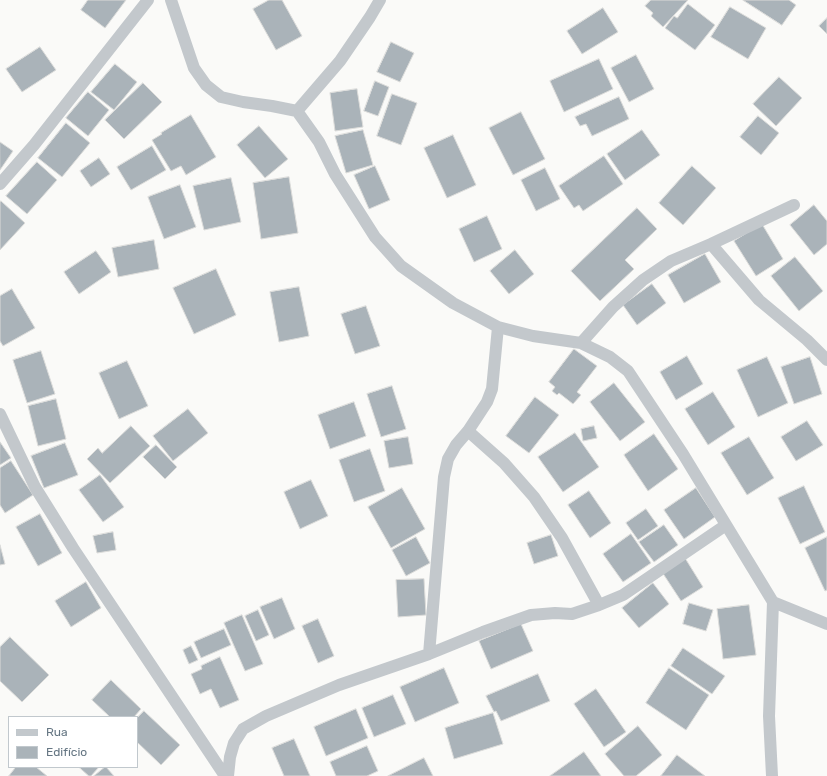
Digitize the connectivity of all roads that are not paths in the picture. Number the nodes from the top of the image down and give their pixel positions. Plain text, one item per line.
1 (148, 0) edge
2 (171, 0) edge
3 (380, 0) edge
4 (297, 111) junction
5 (0, 184) edge
6 (794, 205) dead end
7 (711, 244) junction
8 (498, 328) junction
9 (581, 343) junction
10 (827, 360) edge
11 (0, 414) edge
12 (468, 431) junction
13 (726, 525) junction
14 (773, 602) junction
15 (599, 606) junction
16 (827, 624) edge
17 (429, 654) junction
18 (224, 776) edge
19 (228, 776) edge
20 (772, 776) edge

1 - 5 street
2 - 4 street
3 - 4 street
4 - 8 street
6 - 7 street
7 - 9 street
7 - 10 street
8 - 9 street
8 - 12 street
9 - 13 street
11 - 18 street
12 - 15 street
12 - 17 street
13 - 14 street
13 - 15 street
14 - 16 street
14 - 20 street
15 - 17 street
17 - 19 street

